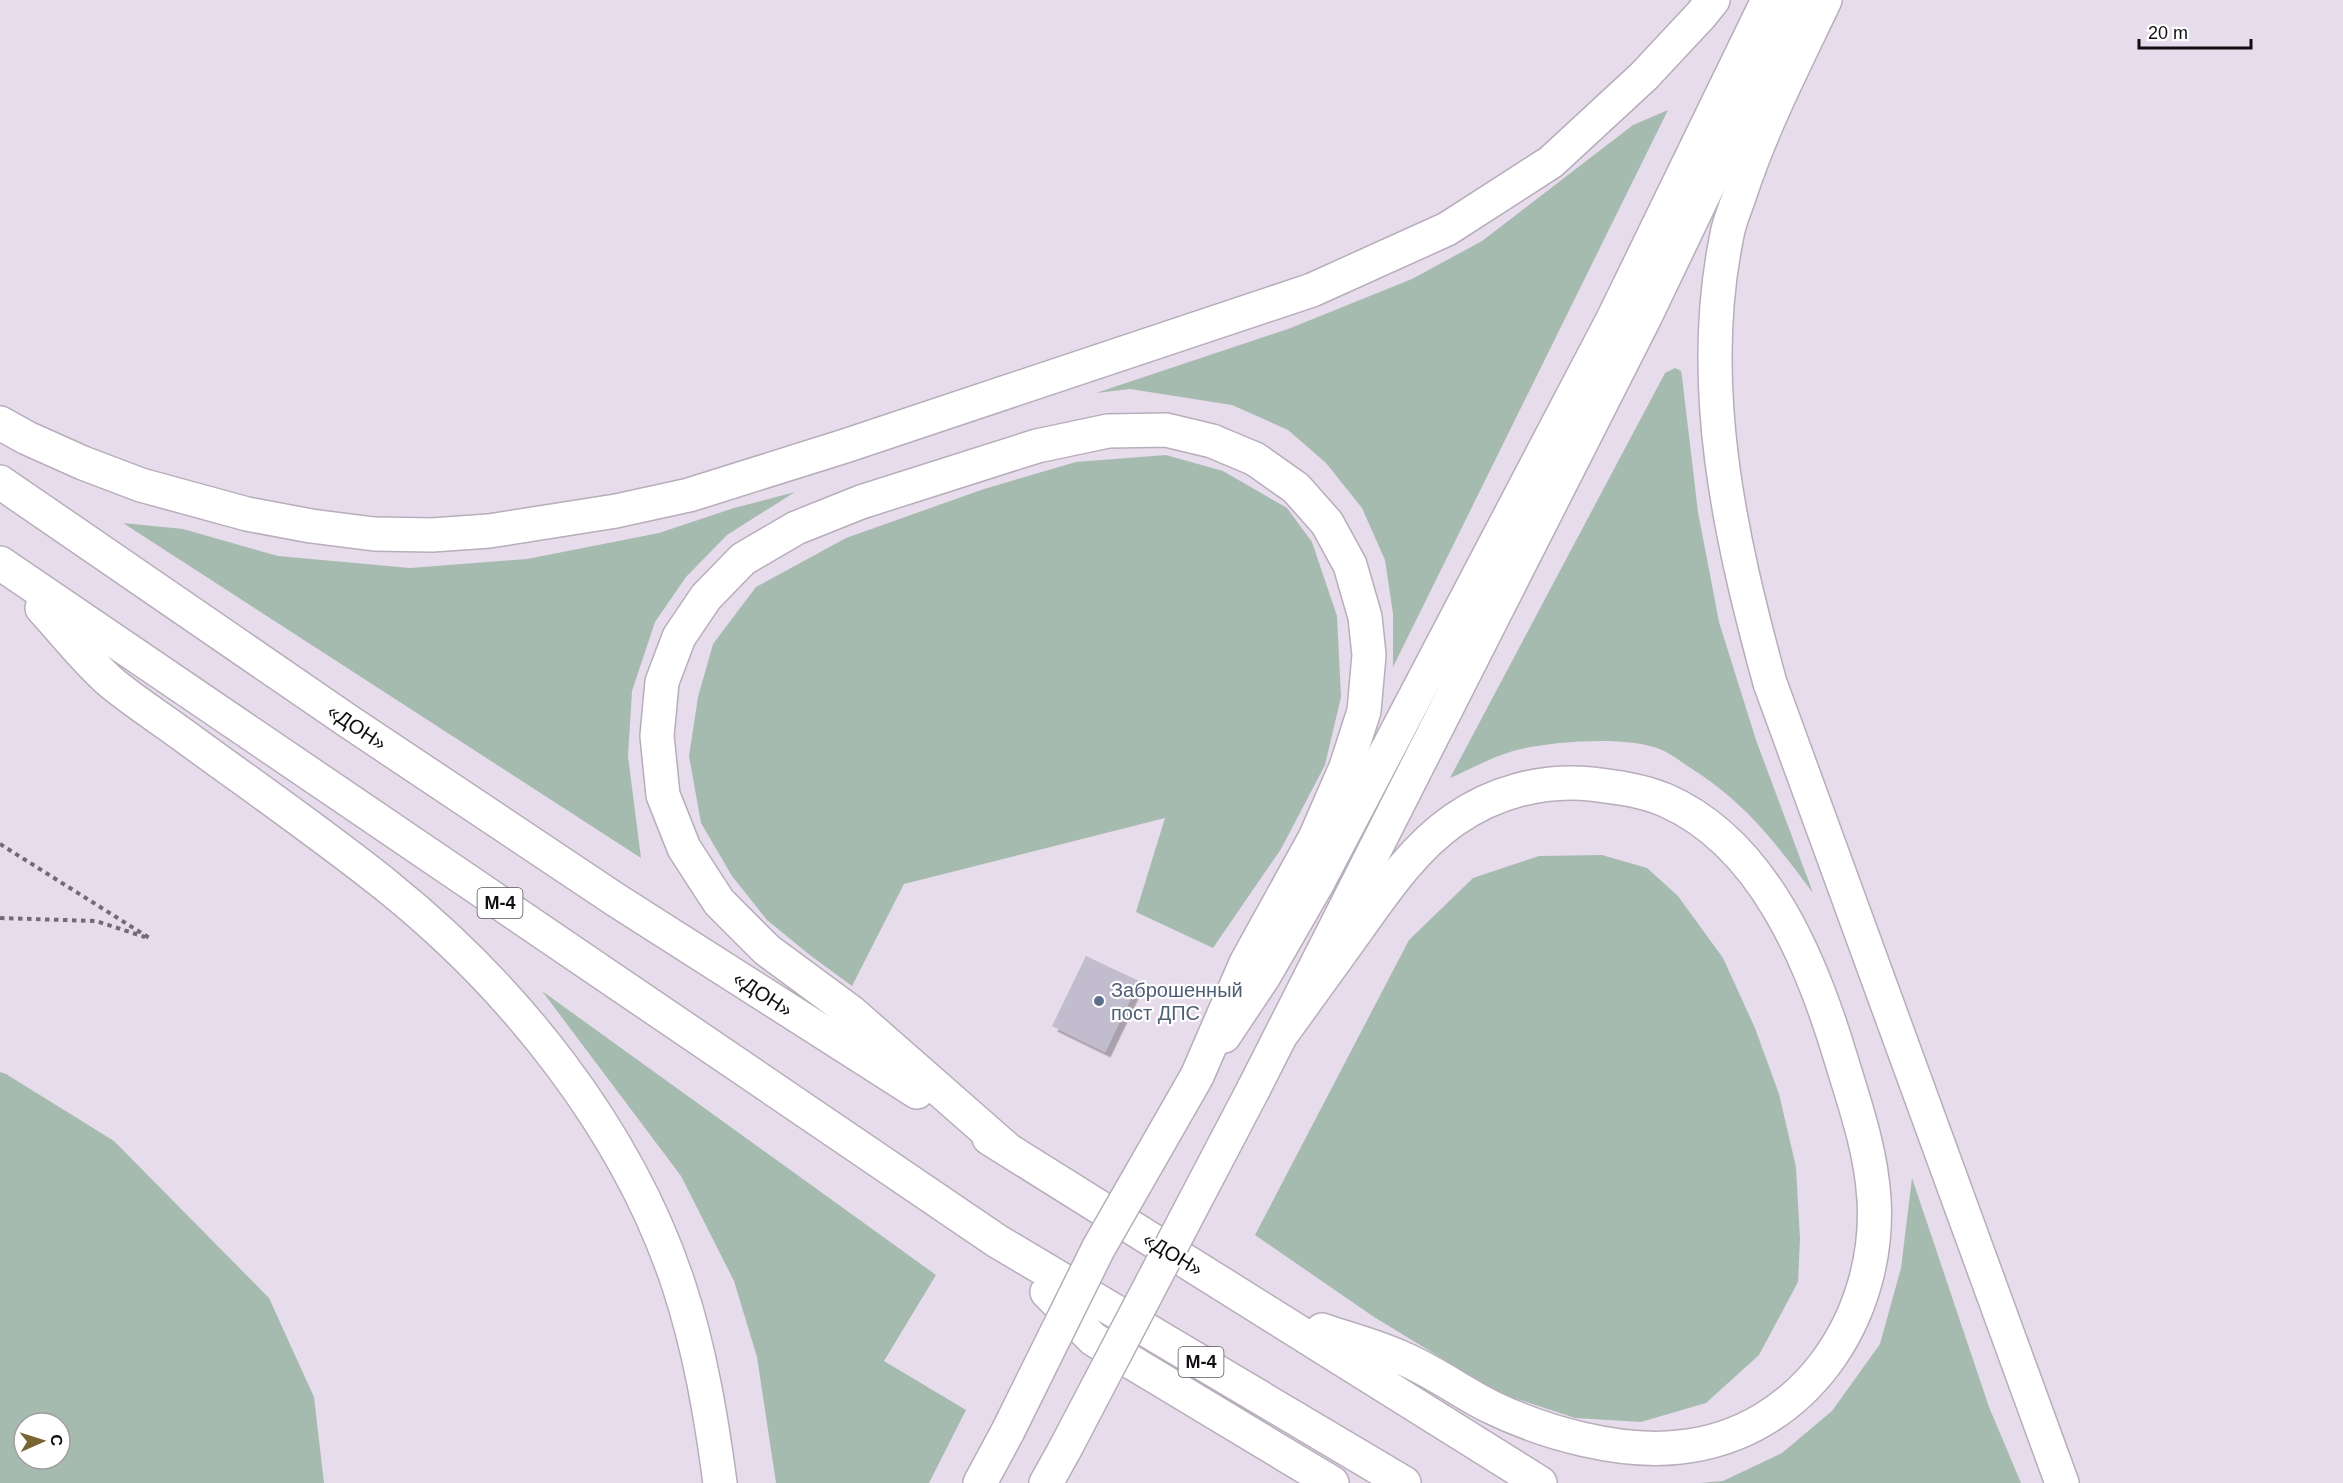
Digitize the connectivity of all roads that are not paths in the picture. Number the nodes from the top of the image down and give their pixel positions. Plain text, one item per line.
1 (1713, 0) edge
2 (1768, 0) edge
3 (1797, 0) edge
4 (1825, 0) edge
5 (0, 423) edge
6 (0, 482) edge
7 (1, 564) edge
8 (1284, 1030) junction
9 (1197, 1076) junction
10 (1007, 1149) junction
11 (997, 1241) junction
12 (1266, 1311) junction
13 (720, 1483) edge
14 (980, 1483) edge
15 (1047, 1483) edge
16 (1332, 1483) edge
17 (1404, 1483) edge
18 (1540, 1483) edge
19 (2062, 1483) edge

1 - 5 main road
2 - 9 main road
3 - 8 main road
4 - 19 main road
6 - 10 main road, «ДОН»
7 - 11 main road, М-4
7 - 13 main road
8 - 12 main road
8 - 15 main road, bridge
9 - 10 main road
9 - 14 main road, bridge
10 - 12 main road, «ДОН»
11 - 16 main road
11 - 17 main road, М-4
12 - 18 main road, «ДОН»

